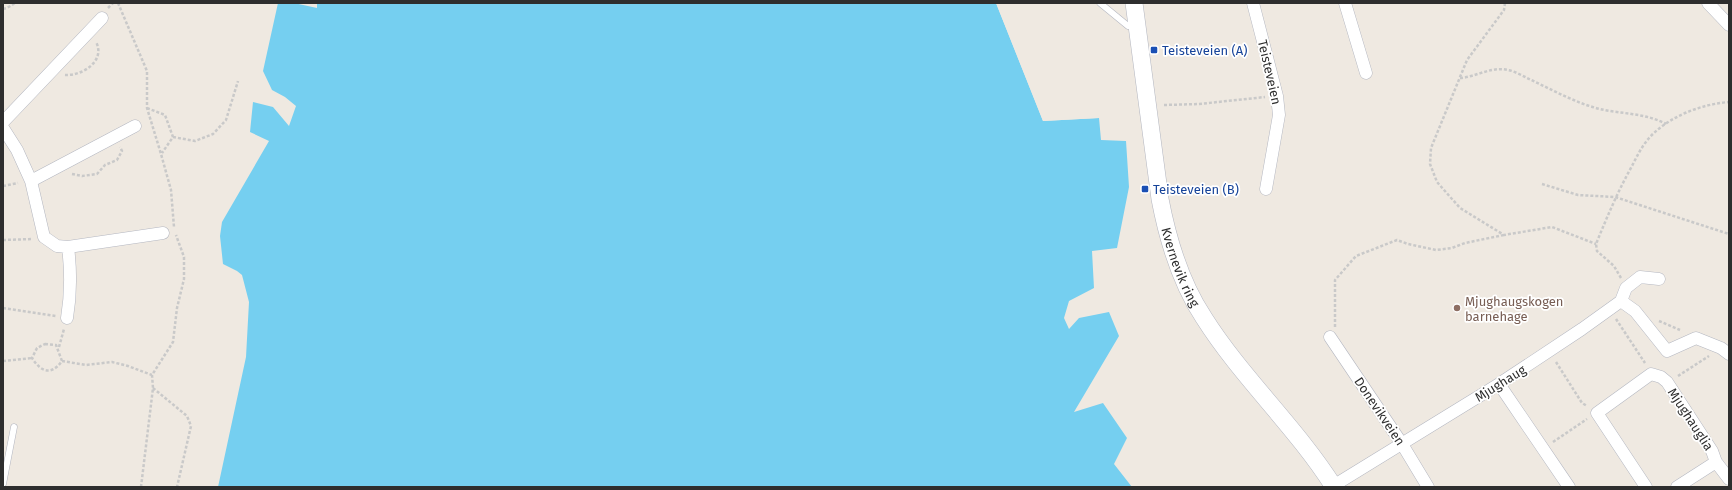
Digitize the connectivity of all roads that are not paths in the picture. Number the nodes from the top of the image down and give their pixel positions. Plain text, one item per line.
1 (1100, 3) edge
2 (1134, 3) edge
3 (1253, 3) edge
4 (1345, 3) edge
5 (1708, 3) edge
6 (102, 18) dead end
7 (1729, 25) edge
8 (1137, 27) junction
9 (1366, 73) dead end
10 (3, 122) edge
11 (135, 126) dead end
12 (3, 128) edge
13 (31, 181) junction
14 (1266, 189) dead end
15 (163, 233) dead end
16 (68, 247) junction
17 (1658, 279) dead end
18 (1620, 301) junction
19 (67, 318) road end
20 (1333, 341) road end
21 (1725, 351) edge
22 (1499, 384) junction
23 (14, 427) dead end
24 (1402, 444) junction
25 (1716, 462) junction
26 (1729, 479) edge
27 (3, 484) edge
28 (1334, 486) edge
29 (1428, 487) edge
30 (1569, 487) edge
31 (1646, 487) edge
32 (1677, 487) edge

1 - 8 lane
2 - 8 main road, Kvernevik ring
3 - 14 street, Teisteveien
4 - 9 street
5 - 7 street
6 - 10 street
8 - 28 main road, Kvernevik ring
11 - 13 street
12 - 13 street
13 - 16 street
15 - 16 street
16 - 19 street
17 - 18 street, Mjughaug
18 - 21 street
18 - 22 street, Mjughaug
20 - 24 street, Donevikveien
22 - 24 street, Mjughaug
22 - 30 street
23 - 27 lane
24 - 28 street, Mjughaug
24 - 29 street, Donevikveien
25 - 26 street, Mjughauglia
25 - 31 street, Mjughauglia
25 - 32 street, Mjughauglia

